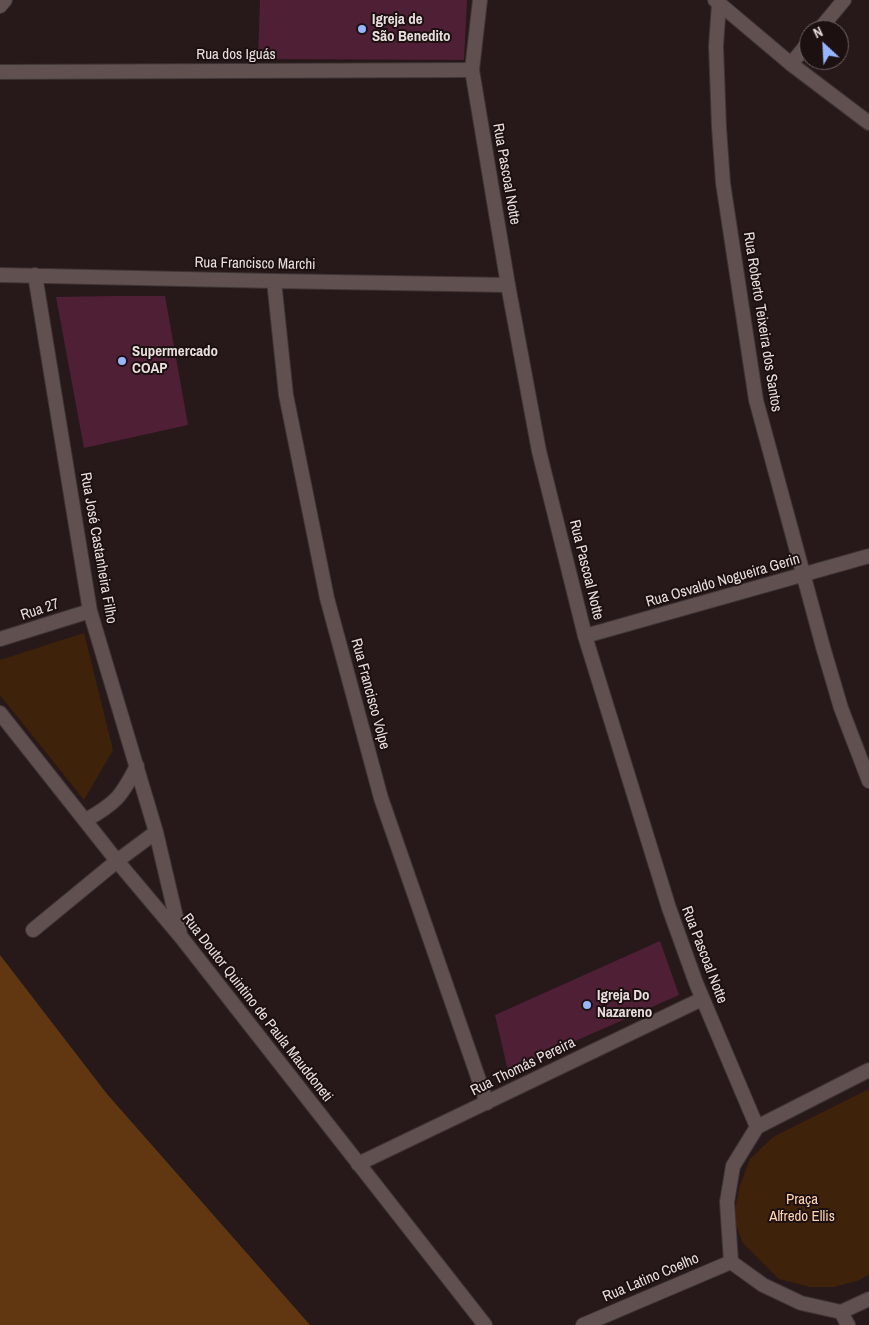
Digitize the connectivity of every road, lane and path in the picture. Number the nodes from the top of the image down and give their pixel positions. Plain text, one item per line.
1 (5, 0) edge
2 (480, 0) edge
3 (844, 0) edge
4 (717, 2) edge
5 (0, 6) edge
6 (827, 20) edge
7 (799, 55) edge
8 (792, 64) junction
9 (472, 70) junction
10 (0, 72) edge
11 (869, 123) edge
12 (0, 275) edge
13 (35, 275) junction
14 (274, 281) junction
15 (508, 284) junction
16 (869, 556) edge
17 (804, 575) junction
18 (90, 611) junction
19 (585, 636) junction
20 (0, 639) edge
21 (0, 713) edge
22 (137, 766) junction
23 (869, 781) edge
24 (86, 820) junction
25 (156, 832) junction
26 (117, 861) junction
27 (33, 930) dead end
28 (181, 937) junction
29 (702, 999) junction
30 (869, 1070) edge
31 (486, 1103) junction
32 (756, 1127) junction
33 (358, 1164) junction
34 (731, 1262) junction
35 (869, 1299) edge
36 (841, 1312) junction
37 (485, 1325) edge
38 (584, 1325) edge
39 (848, 1325) edge

1 - 5 street
2 - 9 street, Rua Pascoal Notte
3 - 6 street
4 - 8 street
4 - 17 street, Rua Roberto Teixeira dos Santos
7 - 8 street
8 - 11 street
9 - 10 street, Rua dos Iguás
9 - 15 street, Rua Pascoal Notte
12 - 13 street, Rua Francisco Marchi
13 - 14 street, Rua Francisco Marchi
13 - 18 street, Rua José Castanheira Filho
14 - 15 street, Rua Francisco Marchi
14 - 31 street, Rua Francisco Volpe
15 - 19 street, Rua Pascoal Notte
16 - 17 street, Rua Osvaldo Nogueira Gerin
17 - 19 street, Rua Osvaldo Nogueira Gerin
17 - 23 street, Rua Roberto Teixeira dos Santos
18 - 20 street, Rua 27
18 - 22 street, Rua José Castanheira Filho
19 - 29 street, Rua Pascoal Notte
21 - 24 street, Rua Doutor Quintino de Paula Mauddoneti
22 - 24 street
22 - 25 street, Rua José Castanheira Filho
24 - 26 street, Rua Doutor Quintino de Paula Mauddoneti
25 - 26 street
25 - 28 street, Rua José Castanheira Filho
26 - 27 street
26 - 28 street, Rua Doutor Quintino de Paula Mauddoneti
28 - 33 street, Rua Doutor Quintino de Paula Mauddoneti
29 - 31 street, Rua Thomás Pereira
29 - 32 street, Rua Pascoal Notte
30 - 32 street
31 - 33 street, Rua Thomás Pereira
32 - 34 street
33 - 37 street, Rua Doutor Quintino de Paula Mauddoneti
34 - 36 street
34 - 38 street, Rua Latino Coelho
35 - 36 street
36 - 39 street

